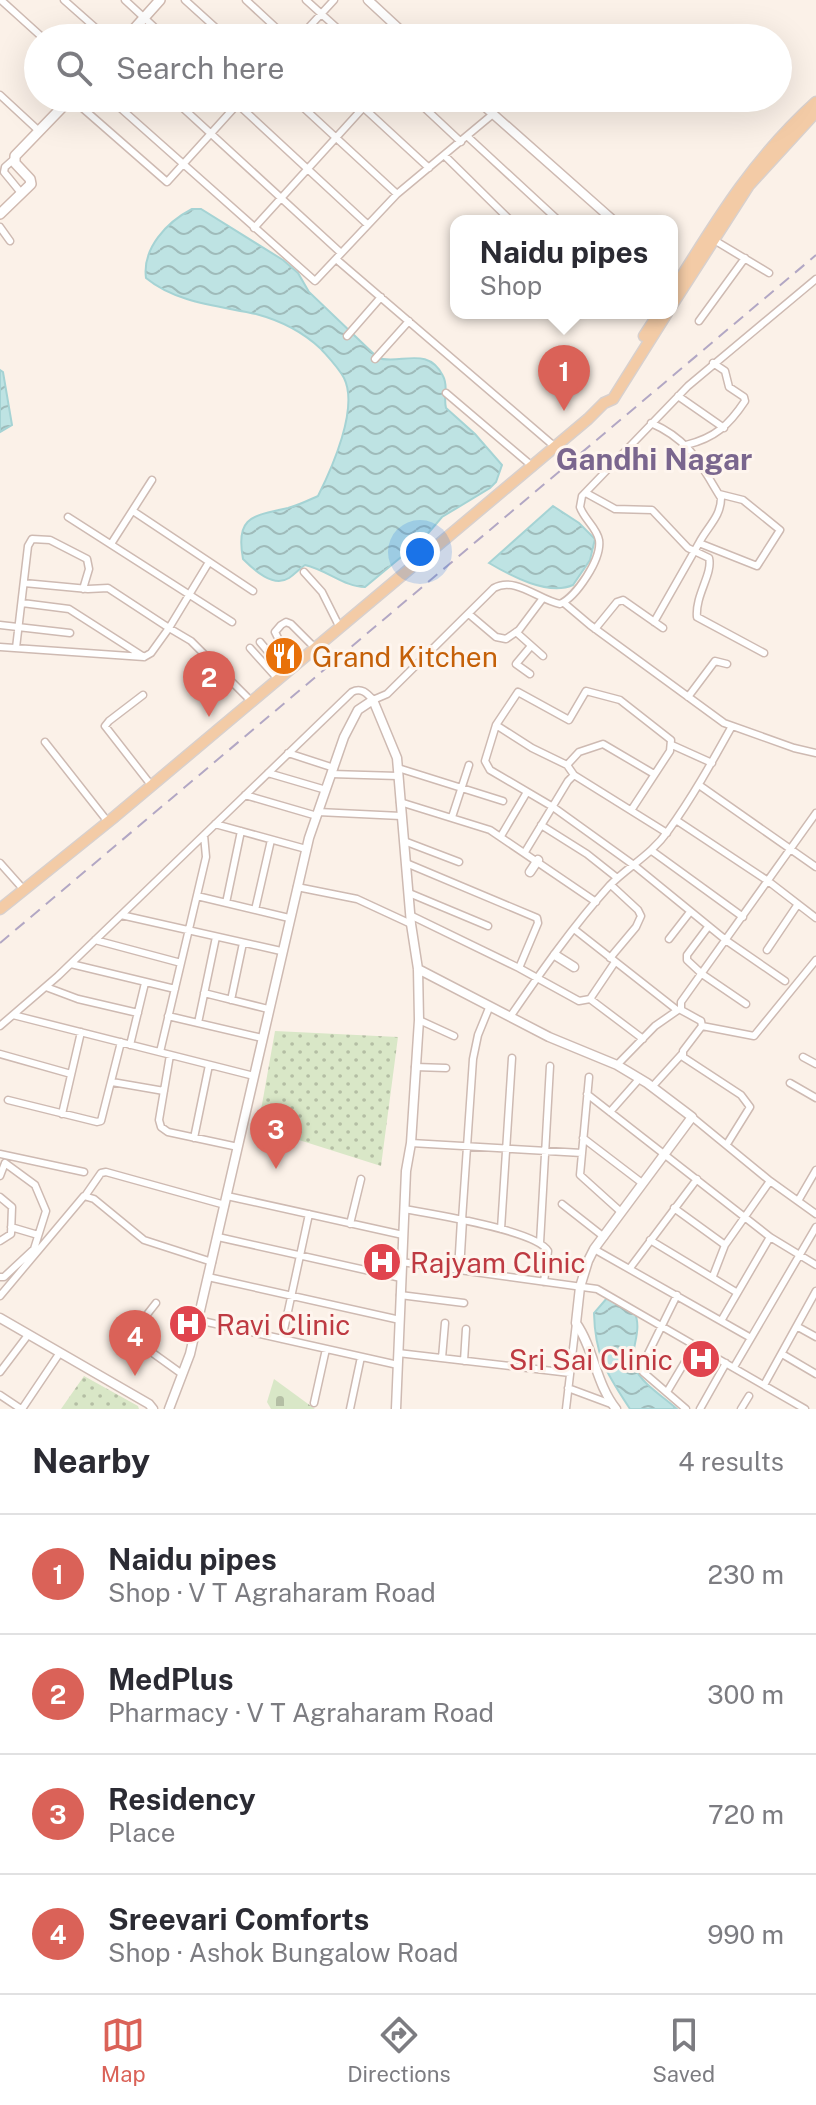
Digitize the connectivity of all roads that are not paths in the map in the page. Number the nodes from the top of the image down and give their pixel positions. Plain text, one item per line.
1 (1, 0) edge
2 (64, 0) edge
3 (125, 0) edge
4 (160, 0) edge
5 (185, 0) edge
6 (246, 0) edge
7 (306, 0) edge
8 (334, 0) edge
9 (368, 0) edge
10 (321, 14) junction
11 (144, 18) junction
12 (28, 24) edge
13 (91, 24) edge
14 (139, 24) edge
15 (151, 24) edge
16 (212, 24) edge
17 (272, 24) edge
18 (312, 24) edge
19 (332, 24) edge
20 (394, 24) edge
21 (0, 95) edge
22 (815, 107) edge
23 (57, 112) edge
24 (87, 112) edge
25 (124, 112) edge
26 (187, 112) edge
27 (230, 112) edge
28 (251, 112) edge
29 (308, 112) edge
30 (359, 112) edge
31 (367, 112) edge
32 (431, 112) edge
33 (491, 112) edge
34 (493, 114) junction
35 (39, 131) junction
36 (210, 133) junction
37 (336, 137) junction
38 (465, 139) junction
39 (445, 156) junction
40 (14, 159) junction
41 (182, 165) junction
42 (307, 168) junction
43 (429, 168) junction
44 (22, 194) junction
45 (397, 194) junction
46 (280, 198) junction
47 (0, 214) edge
48 (505, 215) edge
49 (552, 215) edge
50 (607, 215) edge
51 (367, 224) junction
52 (0, 227) edge
53 (254, 228) junction
54 (714, 240) junction
55 (10, 241) dead end
56 (338, 256) junction
57 (745, 258) junction
58 (769, 273) dead end
59 (680, 277) edge
60 (816, 279) edge
61 (381, 297) junction
62 (661, 319) edge
63 (409, 321) junction
64 (699, 321) dead end
65 (347, 336) dead end
66 (375, 359) dead end
67 (713, 363) junction
68 (446, 393) dead end
69 (678, 396) junction
70 (651, 423) junction
71 (724, 428) junction
72 (686, 445) junction
73 (554, 446) junction
74 (532, 466) junction
75 (152, 480) dead end
76 (586, 493) junction
77 (719, 494) junction
78 (133, 511) junction
79 (68, 517) dead end
80 (699, 543) junction
81 (111, 544) junction
82 (694, 552) junction
83 (209, 562) junction
84 (304, 572) dead end
85 (24, 583) junction
86 (83, 589) junction
87 (253, 591) dead end
88 (189, 595) junction
89 (543, 598) junction
90 (22, 603) junction
91 (564, 603) junction
92 (470, 615) junction
93 (232, 622) dead end
94 (654, 622) junction
95 (0, 625) edge
96 (339, 626) junction
97 (19, 627) junction
98 (169, 628) junction
99 (663, 628) dead end
100 (595, 629) junction
101 (516, 632) junction
102 (70, 633) dead end
103 (260, 642) dead end
104 (531, 646) junction
105 (0, 647) edge
106 (314, 647) junction
107 (16, 648) junction
108 (250, 648) dead end
109 (764, 653) dead end
110 (543, 656) dead end
111 (144, 657) junction
112 (297, 662) junction
113 (727, 664) dead end
114 (530, 674) dead end
115 (281, 675) junction
116 (143, 695) dead end
117 (688, 697) junction
118 (373, 700) junction
119 (251, 701) junction
120 (496, 725) junction
121 (732, 726) junction
122 (45, 742) dead end
123 (672, 745) junction
124 (288, 753) junction
125 (816, 753) edge
126 (712, 763) junction
127 (469, 765) dead end
128 (567, 765) junction
129 (332, 771) junction
130 (398, 772) junction
131 (268, 773) junction
132 (654, 774) junction
133 (574, 775) junction
134 (151, 785) junction
135 (699, 785) junction
136 (462, 787) junction
137 (326, 790) junction
138 (527, 792) junction
139 (245, 795) junction
140 (503, 801) dead end
141 (400, 802) junction
142 (553, 807) junction
143 (632, 809) junction
144 (816, 813) edge
145 (317, 814) junction
146 (401, 816) junction
147 (452, 817) junction
148 (676, 820) junction
149 (108, 822) junction
150 (215, 824) junction
151 (541, 825) junction
152 (241, 831) junction
153 (667, 833) junction
154 (204, 835) junction
155 (501, 836) junction
156 (271, 840) junction
157 (404, 841) junction
158 (306, 849) junction
159 (791, 849) junction
160 (652, 851) junction
161 (525, 852) junction
162 (538, 860) junction
163 (459, 862) dead end
164 (0, 863) edge
165 (406, 863) junction
166 (635, 866) junction
167 (816, 867) edge
168 (530, 872) dead end
169 (616, 877) dead end
170 (768, 881) junction
171 (611, 885) junction
172 (297, 887) junction
173 (24, 890) junction
174 (409, 893) junction
175 (197, 896) junction
176 (596, 902) junction
177 (226, 903) junction
178 (798, 904) junction
179 (0, 909) edge
180 (255, 910) junction
181 (690, 912) junction
182 (121, 915) junction
183 (743, 917) junction
184 (289, 918) junction
185 (816, 918) edge
186 (410, 920) junction
187 (488, 926) dead end
188 (708, 927) junction
189 (574, 929) junction
190 (189, 931) junction
191 (216, 937) junction
192 (669, 939) dead end
193 (95, 940) junction
194 (727, 941) junction
195 (243, 943) junction
196 (767, 950) dead end
197 (281, 951) junction
198 (555, 955) junction
199 (612, 960) junction
200 (816, 960) edge
201 (181, 963) junction
202 (71, 964) junction
203 (574, 967) dead end
204 (519, 968) junction
205 (418, 969) junction
206 (702, 974) junction
207 (537, 978) junction
208 (785, 981) dead end
209 (145, 983) junction
210 (46, 987) junction
211 (175, 989) junction
212 (204, 993) junction
213 (590, 999) junction
214 (231, 1000) junction
215 (746, 1004) dead end
216 (489, 1008) junction
217 (268, 1009) junction
218 (679, 1009) junction
219 (138, 1013) junction
220 (13, 1015) junction
221 (168, 1016) junction
222 (509, 1018) junction
223 (419, 1020) junction
224 (198, 1023) junction
225 (0, 1026) edge
226 (702, 1026) junction
227 (81, 1032) junction
228 (454, 1036) dead end
229 (262, 1038) junction
230 (643, 1039) junction
231 (121, 1042) junction
232 (130, 1045) junction
233 (160, 1052) junction
234 (0, 1054) edge
235 (682, 1054) junction
236 (170, 1055) junction
237 (803, 1057) dead end
238 (512, 1058) dead end
239 (816, 1064) edge
240 (209, 1065) junction
241 (617, 1065) junction
242 (550, 1066) dead end
243 (415, 1067) junction
244 (446, 1068) dead end
245 (71, 1074) junction
246 (254, 1076) junction
247 (589, 1077) dead end
248 (640, 1078) junction
249 (112, 1082) junction
250 (790, 1083) dead end
251 (652, 1087) junction
252 (164, 1091) junction
253 (587, 1094) junction
254 (816, 1098) edge
255 (8, 1100) dead end
256 (610, 1112) junction
257 (62, 1114) junction
258 (692, 1117) junction
259 (194, 1138) junction
260 (583, 1138) junction
261 (411, 1143) junction
262 (727, 1144) junction
263 (468, 1146) junction
264 (238, 1147) junction
265 (507, 1149) junction
266 (545, 1152) junction
267 (582, 1153) junction
268 (664, 1154) junction
269 (4, 1157) edge
270 (816, 1170) edge
271 (84, 1172) dead end
272 (0, 1176) edge
273 (361, 1179) dead end
274 (697, 1179) junction
275 (770, 1181) junction
276 (642, 1183) junction
277 (85, 1196) junction
278 (0, 1197) edge
279 (226, 1200) junction
280 (798, 1201) junction
281 (562, 1204) dead end
282 (674, 1208) junction
283 (404, 1209) junction
284 (621, 1212) junction
285 (309, 1214) junction
286 (816, 1214) edge
287 (745, 1217) junction
288 (462, 1220) junction
289 (350, 1224) junction
290 (11, 1227) junction
291 (816, 1227) edge
292 (501, 1229) junction
293 (38, 1235) junction
294 (403, 1235) junction
295 (218, 1237) junction
296 (604, 1237) junction
297 (770, 1237) junction
298 (650, 1240) junction
299 (0, 1241) edge
300 (540, 1243) junction
301 (725, 1245) junction
302 (594, 1249) junction
303 (300, 1254) junction
304 (799, 1256) junction
305 (212, 1262) junction
306 (401, 1262) junction
307 (816, 1265) edge
308 (630, 1268) junction
309 (459, 1270) junction
310 (713, 1276) junction
311 (0, 1277) edge
312 (208, 1277) junction
313 (401, 1278) junction
314 (544, 1282) junction
315 (580, 1287) junction
316 (816, 1291) edge
317 (736, 1292) junction
318 (291, 1294) junction
319 (400, 1295) junction
320 (677, 1295) junction
321 (0, 1296) edge
322 (156, 1303) dead end
323 (464, 1303) dead end
324 (0, 1318) edge
325 (198, 1320) junction
326 (400, 1320) junction
327 (721, 1321) junction
328 (445, 1323) dead end
329 (576, 1323) junction
330 (663, 1327) junction
331 (798, 1327) junction
332 (466, 1329) dead end
333 (28, 1335) junction
334 (816, 1337) edge
335 (751, 1338) junction
336 (282, 1339) junction
337 (695, 1345) junction
338 (326, 1349) junction
339 (398, 1353) junction
340 (59, 1354) junction
341 (782, 1354) junction
342 (361, 1357) junction
343 (442, 1358) junction
344 (464, 1361) junction
345 (726, 1363) junction
346 (398, 1365) junction
347 (734, 1367) junction
348 (0, 1372) edge
349 (570, 1373) junction
350 (182, 1374) junction
351 (816, 1374) edge
352 (764, 1385) junction
353 (568, 1388) junction
354 (667, 1392) junction
355 (0, 1395) edge
356 (749, 1396) dead end
357 (7, 1400) junction
358 (789, 1400) junction
359 (314, 1403) dead end
360 (614, 1406) edge
361 (1, 1409) edge
362 (21, 1409) edge
363 (153, 1409) edge
364 (169, 1409) edge
365 (350, 1409) edge
366 (396, 1409) edge
367 (566, 1409) edge
368 (686, 1409) edge
369 (700, 1409) edge
370 (741, 1409) edge
371 (784, 1409) edge
372 (805, 1409) edge

1 - 12 street
2 - 13 street
3 - 11 street
4 - 11 main road
5 - 16 street
6 - 17 street
7 - 10 street
8 - 10 street
9 - 20 street
10 - 18 street
10 - 19 street
11 - 14 main road
11 - 15 street
21 - 35 street
22 - 54 main road
22 - 59 main road
23 - 35 main road
24 - 41 street
25 - 41 street
26 - 36 street
27 - 36 street
28 - 42 street
29 - 37 street
30 - 37 street
31 - 43 street
32 - 38 street
33 - 34 street
34 - 38 street
34 - 50 street
35 - 40 main road
36 - 41 street
36 - 46 street
37 - 42 street
37 - 45 street
38 - 39 street
38 - 49 street
39 - 43 street
39 - 48 street
40 - 44 main road
40 - 44 street
41 - 53 street
42 - 46 street
42 - 51 street
43 - 45 street
44 - 47 main road
45 - 51 street
46 - 53 street
46 - 56 street
51 - 56 street
52 - 55 street
53 - 56 street
54 - 57 street
54 - 59 main road
56 - 61 street
57 - 58 street
57 - 64 street
60 - 67 street
61 - 63 street
61 - 65 street
62 - 73 main road
63 - 66 street
63 - 73 street
67 - 69 street
67 - 71 street
68 - 74 street
69 - 70 street
69 - 71 street
70 - 72 street
70 - 76 street
71 - 72 street
72 - 77 street
73 - 74 main road
74 - 96 main road
75 - 78 street
76 - 82 street
76 - 91 street
77 - 80 street
77 - 80 street
78 - 81 street
78 - 83 street
79 - 81 street
80 - 82 street
81 - 88 street
82 - 94 street
82 - 109 street
83 - 87 street
83 - 88 street
84 - 96 street
85 - 86 street
85 - 86 street
85 - 90 street
86 - 98 street
88 - 93 street
88 - 98 street
89 - 91 street
89 - 92 street
89 - 101 street
90 - 97 street
90 - 111 street
91 - 100 street
92 - 101 street
92 - 118 street
94 - 99 street
94 - 100 street
95 - 97 street
96 - 106 main road
97 - 102 street
97 - 107 street
98 - 111 street
98 - 119 street
100 - 117 street
101 - 104 street
103 - 115 street
104 - 110 street
104 - 114 street
105 - 107 street
106 - 112 main road
106 - 112 street
107 - 111 street
108 - 115 street
112 - 115 main road
113 - 117 street
115 - 119 main road
116 - 134 street
117 - 121 street
118 - 124 street
118 - 129 street
118 - 130 street
119 - 134 main road
120 - 123 street
120 - 128 street
120 - 138 street
121 - 125 street
121 - 126 street
122 - 149 street
123 - 126 street
123 - 132 street
124 - 129 street
124 - 131 street
126 - 135 street
127 - 136 street
128 - 132 street
128 - 133 street
129 - 130 street
129 - 137 street
130 - 136 street
130 - 141 street
131 - 137 street
131 - 139 street
132 - 143 street
133 - 142 street
133 - 143 street
134 - 149 main road
135 - 148 street
135 - 159 street
136 - 140 street
136 - 147 street
137 - 145 street
138 - 142 street
138 - 155 street
139 - 145 street
139 - 150 street
141 - 146 street
141 - 147 street
142 - 151 street
142 - 166 street
143 - 153 street
144 - 159 street
145 - 146 street
145 - 158 street
146 - 157 street
147 - 155 street
148 - 153 street
148 - 170 street
149 - 173 main road
150 - 152 street
150 - 154 street
151 - 161 street
151 - 169 street
152 - 156 street
152 - 177 street
153 - 160 street
154 - 175 street
154 - 182 street
155 - 161 street
156 - 158 street
156 - 180 street
157 - 163 street
157 - 165 street
158 - 172 street
159 - 167 street
159 - 170 street
160 - 166 street
160 - 183 street
161 - 162 street
162 - 168 street
162 - 176 street
164 - 173 street
165 - 174 street
165 - 204 street
166 - 171 street
166 - 181 street
170 - 178 street
170 - 183 street
171 - 176 street
171 - 199 street
172 - 184 street
172 - 186 street
173 - 179 main road
174 - 186 street
174 - 187 street
175 - 177 street
175 - 190 street
176 - 189 street
177 - 180 street
178 - 185 street
178 - 196 street
180 - 184 street
181 - 188 street
181 - 192 street
182 - 190 street
182 - 193 street
183 - 194 street
184 - 197 street
186 - 204 street
186 - 205 street
188 - 194 street
188 - 206 street
189 - 198 street
189 - 199 street
190 - 191 street
190 - 201 street
191 - 195 street
191 - 212 street
193 - 201 street
193 - 202 street
194 - 206 street
194 - 208 street
195 - 197 street
195 - 214 street
197 - 217 street
198 - 203 street
198 - 207 street
199 - 213 street
199 - 218 street
200 - 226 street
201 - 211 street
202 - 209 street
202 - 210 street
204 - 207 street
205 - 216 street
205 - 223 street
206 - 215 street
206 - 218 street
207 - 213 street
207 - 222 street
209 - 211 street
209 - 219 street
210 - 219 street
210 - 220 street
211 - 221 street
212 - 214 street
212 - 224 street
213 - 230 street
214 - 217 street
216 - 222 street
216 - 263 street
217 - 229 street
218 - 226 street
218 - 230 street
219 - 232 street
220 - 225 street
220 - 227 street
221 - 224 street
221 - 233 street
222 - 241 street
223 - 228 street
223 - 243 street
224 - 229 street
226 - 235 street
227 - 231 street
227 - 245 street
229 - 246 street
230 - 241 street
231 - 232 street
231 - 249 street
232 - 233 street
233 - 236 street
234 - 245 street
235 - 251 street
235 - 262 street
236 - 240 street
236 - 252 street
237 - 239 street
238 - 265 street
240 - 246 street
240 - 259 street
241 - 248 street
242 - 266 street
243 - 244 street
243 - 261 street
245 - 257 street
246 - 264 street
247 - 253 street
248 - 251 street
248 - 256 street
249 - 252 street
249 - 257 street
250 - 254 street
251 - 258 street
252 - 259 street
253 - 256 street
253 - 260 street
255 - 257 street
256 - 268 street
258 - 262 street
258 - 268 street
259 - 264 street
260 - 267 street
260 - 276 street
261 - 263 street
261 - 283 street
262 - 275 street
263 - 265 street
263 - 288 street
264 - 279 street
265 - 266 street
265 - 292 street
266 - 267 street
266 - 300 street
267 - 284 street
268 - 274 street
268 - 276 street
269 - 271 street
269 - 272 street
269 - 293 street
270 - 280 street
273 - 289 street
274 - 282 street
274 - 287 street
275 - 280 street
275 - 287 street
276 - 284 street
277 - 279 street
277 - 305 street
277 - 321 street
278 - 290 street
279 - 285 street
279 - 295 street
280 - 286 street
281 - 296 street
282 - 298 street
282 - 301 street
283 - 288 street
283 - 294 street
284 - 296 street
285 - 289 street
285 - 303 street
287 - 297 street
287 - 301 street
288 - 292 street
288 - 309 street
289 - 294 street
290 - 293 street
290 - 299 street
291 - 304 street
292 - 300 street
293 - 311 street
294 - 306 street
295 - 303 street
295 - 305 street
296 - 302 street
297 - 304 street
297 - 317 street
298 - 308 street
298 - 310 street
300 - 314 street
301 - 310 street
302 - 308 street
302 - 315 street
303 - 313 street
303 - 318 street
304 - 307 street
304 - 335 street
305 - 312 street
306 - 309 street
306 - 313 street
308 - 320 street
309 - 314 street
310 - 317 street
312 - 318 street
312 - 325 street
313 - 319 street
314 - 315 street
315 - 329 street
315 - 330 street
316 - 331 street
317 - 327 street
318 - 326 street
318 - 336 street
319 - 323 street
319 - 326 street
320 - 327 street
320 - 330 street
322 - 350 street
324 - 333 street
325 - 336 street
325 - 350 street
326 - 339 street
327 - 335 street
328 - 343 street
329 - 349 street
329 - 360 street
330 - 337 street
330 - 354 street
331 - 334 street
331 - 341 street
332 - 344 street
333 - 340 street
333 - 348 street
335 - 347 street
336 - 338 street
337 - 345 street
337 - 354 street
338 - 342 street
338 - 359 street
339 - 343 street
339 - 346 street
340 - 362 street
340 - 363 street
341 - 351 street
341 - 352 street
342 - 346 street
342 - 365 street
343 - 344 street
344 - 349 street
345 - 347 street
345 - 369 street
346 - 366 street
347 - 352 street
349 - 353 street
350 - 364 street
352 - 358 street
353 - 360 street
353 - 367 street
354 - 368 street
355 - 357 street
356 - 370 street
357 - 361 street
357 - 362 street
358 - 371 street
358 - 372 street

